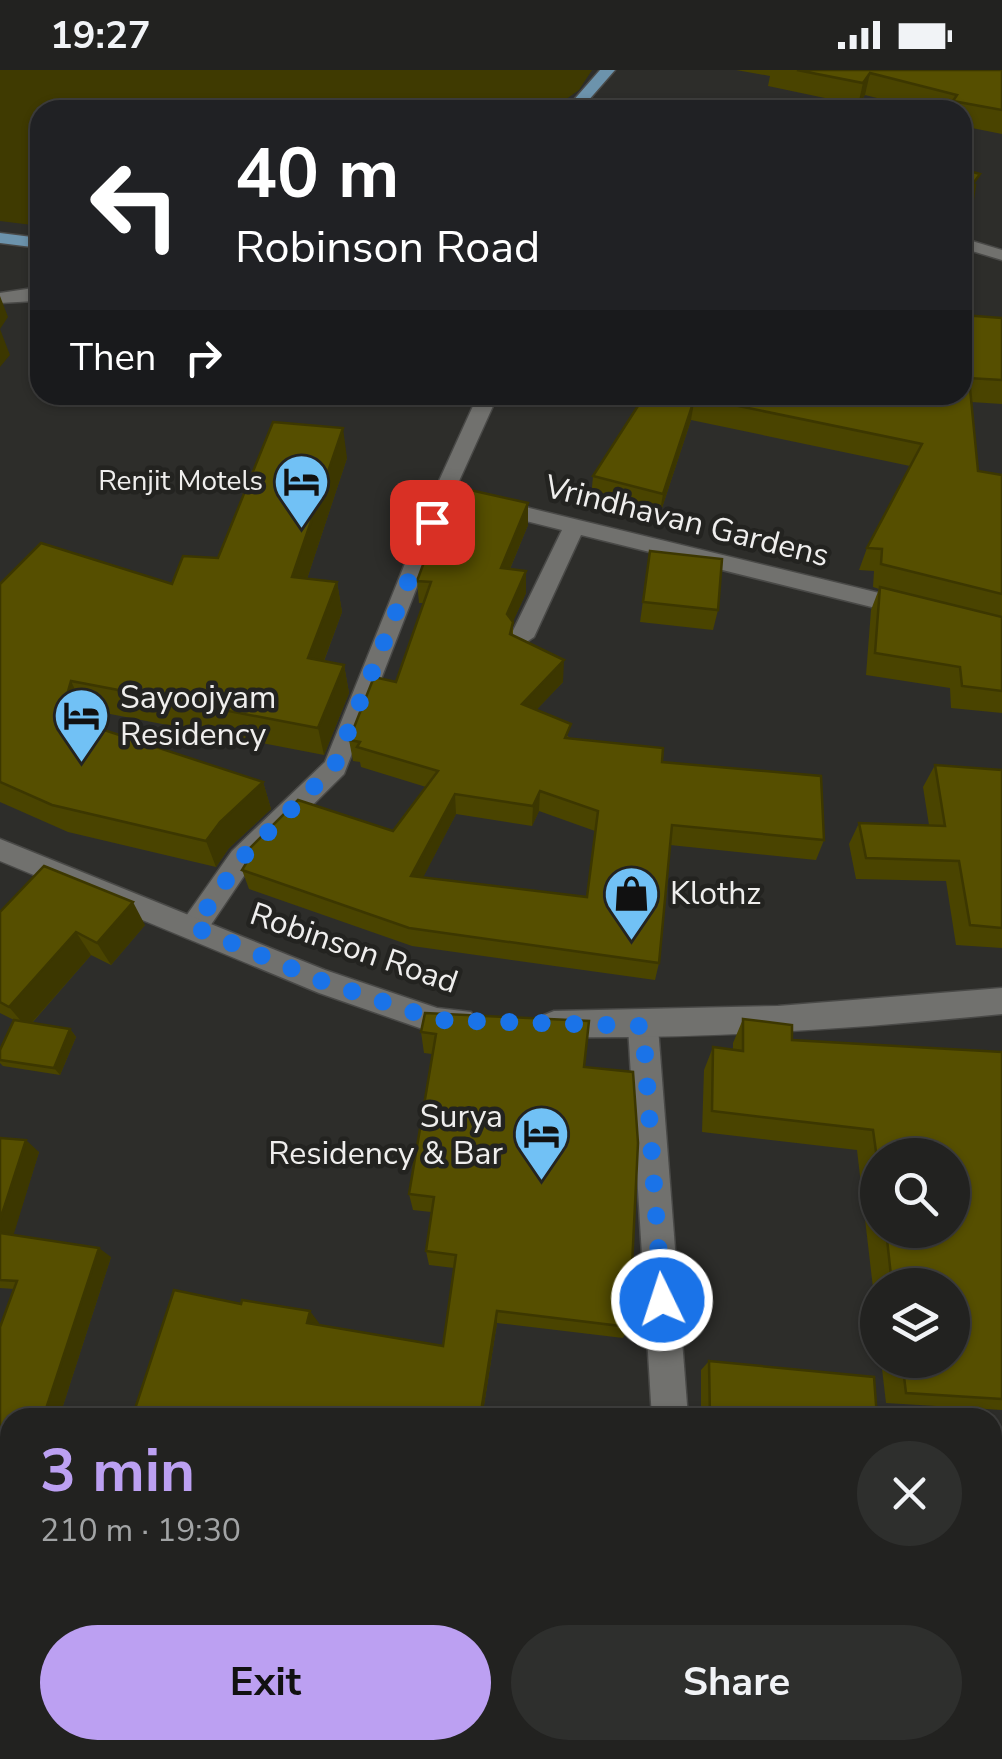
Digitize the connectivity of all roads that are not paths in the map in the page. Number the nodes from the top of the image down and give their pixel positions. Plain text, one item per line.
1 (604, 74) edge
2 (581, 100) edge
3 (0, 238) edge
4 (30, 242) edge
5 (972, 246) edge
6 (1002, 255) edge
7 (30, 297) edge
8 (0, 298) edge
9 (483, 405) edge
10 (443, 494) junction
11 (574, 528) junction
12 (932, 614) edge
13 (522, 637) edge
14 (0, 850) edge
15 (194, 927) junction
16 (1002, 1001) edge
17 (493, 1022) edge
18 (531, 1023) edge
19 (643, 1026) junction
20 (669, 1408) edge

1 - 2 main road
3 - 4 main road
5 - 6 street
7 - 8 street
9 - 10 street
10 - 11 street, Vrindhavan Gardens
10 - 15 street
11 - 12 street, Vrindhavan Gardens
11 - 13 street
14 - 15 street, Robinson Road
15 - 17 street, Robinson Road
16 - 19 street
18 - 19 street
19 - 20 street

